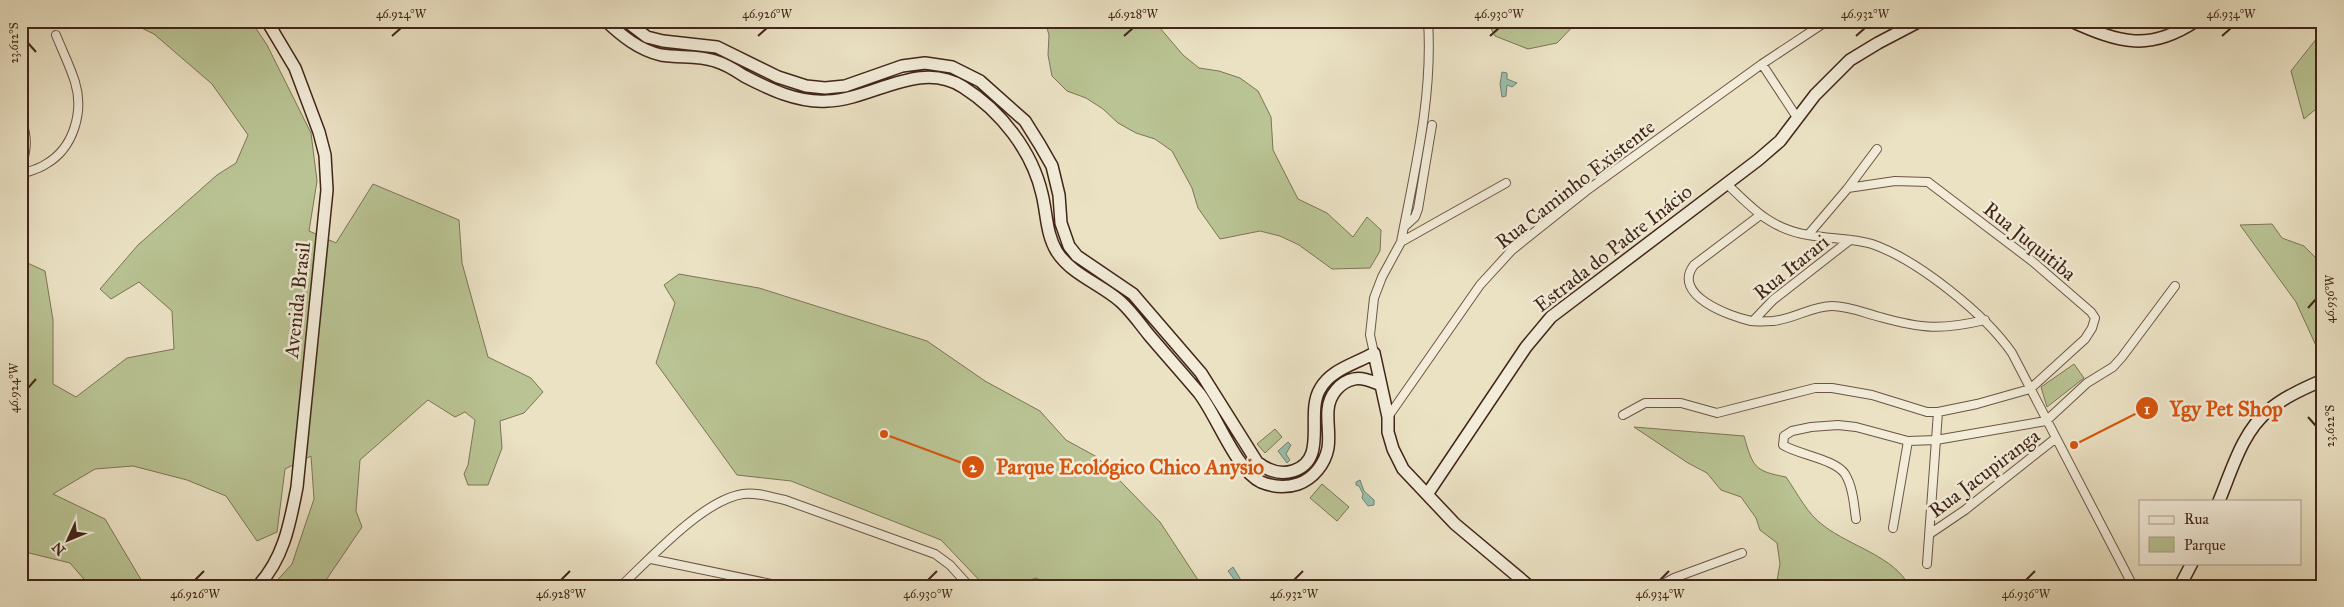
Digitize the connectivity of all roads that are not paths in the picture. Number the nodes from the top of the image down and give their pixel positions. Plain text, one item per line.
1 (267, 21) edge
2 (606, 21) edge
3 (626, 21) edge
4 (1428, 21) edge
5 (1827, 21) edge
6 (1920, 21) edge
7 (2072, 21) edge
8 (2196, 21) edge
9 (56, 35) dead end
10 (1762, 64) junction
11 (966, 73) junction
12 (961, 85) junction
13 (825, 88) junction
14 (825, 102) junction
15 (21, 119) edge
16 (1798, 119) junction
17 (1432, 125) dead end
18 (1877, 149) dead end
19 (21, 168) edge
20 (21, 174) edge
21 (1506, 183) dead end
22 (1727, 184) junction
23 (1848, 188) junction
24 (1760, 216) junction
25 (1404, 227) junction
26 (1808, 235) junction
27 (1850, 240) junction
28 (1401, 242) junction
29 (2175, 286) dead end
30 (1147, 310) junction
31 (1136, 319) junction
32 (1985, 320) junction
33 (1753, 321) junction
34 (1374, 353) junction
35 (1361, 361) junction
36 (1365, 379) junction
37 (2323, 380) edge
38 (1381, 385) junction
39 (2030, 389) junction
40 (1938, 412) junction
41 (1623, 415) dead end
42 (1388, 418) junction
43 (2046, 420) junction
44 (2056, 438) junction
45 (1936, 440) junction
46 (1908, 441) junction
47 (1305, 464) junction
48 (1315, 474) junction
49 (1428, 493) junction
50 (2219, 500) edge
51 (1856, 520) dead end
52 (1892, 528) dead end
53 (1931, 533) junction
54 (1742, 553) dead end
55 (650, 559) junction
56 (1928, 564) dead end
57 (2191, 564) edge
58 (258, 586) edge
59 (621, 586) edge
60 (781, 586) edge
61 (969, 586) edge
62 (1529, 586) edge
63 (1659, 586) edge
64 (2133, 586) edge
65 (2180, 586) edge

1 - 58 street, Avenida Brasil
2 - 14 street
3 - 13 street
4 - 25 street
5 - 10 street, Rua Caminho Existente
6 - 16 street, Estrada do Padre Inácio
7 - 8 street
9 - 20 street
10 - 16 street
10 - 42 street, Rua Caminho Existente
11 - 12 street
11 - 13 street
11 - 30 street
12 - 14 street
12 - 31 street
13 - 14 street
15 - 19 street
16 - 22 street, Estrada do Padre Inácio
17 - 25 street
18 - 23 street
21 - 28 street
22 - 24 street
22 - 49 street, Estrada do Padre Inácio
23 - 26 street
23 - 39 street, Rua Juquitiba
24 - 26 street
24 - 33 street
25 - 28 street
26 - 27 street
27 - 32 street
27 - 33 street, Rua Itarari
28 - 34 street
29 - 43 street
30 - 31 street
30 - 47 street
31 - 48 street
32 - 33 street
32 - 39 street
34 - 35 street
34 - 38 street
35 - 36 street
35 - 47 street
36 - 38 street
36 - 48 street
37 - 50 street
38 - 42 street
39 - 40 street
39 - 43 street
40 - 41 street
40 - 45 street
42 - 49 street
43 - 44 street
43 - 45 street
44 - 53 street, Rua Jacupiranga
44 - 64 street
45 - 46 street
45 - 53 street
46 - 51 street
46 - 52 street
47 - 48 street
49 - 62 street
53 - 56 street
54 - 63 street
55 - 59 street
55 - 60 street
55 - 61 street
57 - 65 street

